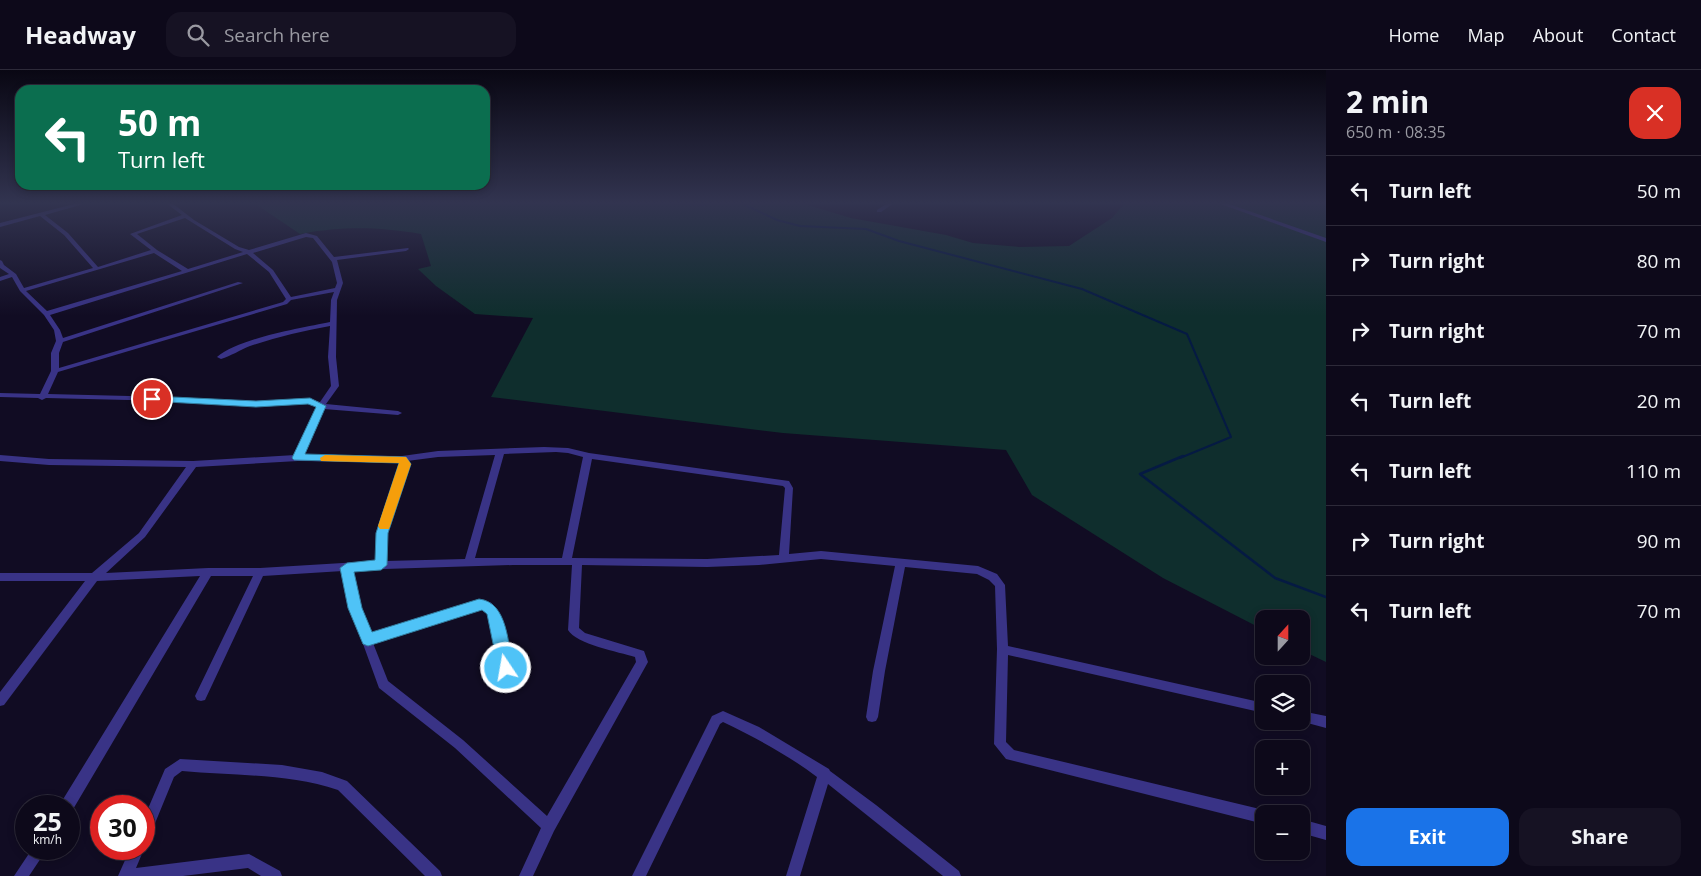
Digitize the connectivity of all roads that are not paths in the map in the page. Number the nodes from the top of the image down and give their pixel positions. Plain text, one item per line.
1 (72, 241) edge
2 (141, 241) edge
3 (225, 241) edge
4 (287, 241) edge
5 (318, 241) edge
6 (406, 248) dead end
7 (156, 252) junction
8 (248, 252) junction
9 (333, 259) junction
10 (0, 262) edge
11 (97, 269) junction
12 (187, 271) junction
13 (14, 275) junction
14 (0, 278) edge
15 (240, 283) dead end
16 (338, 289) junction
17 (22, 290) junction
18 (289, 298) junction
19 (46, 314) junction
20 (334, 323) junction
21 (60, 340) junction
22 (221, 357) dead end
23 (55, 371) junction
24 (0, 395) edge
25 (42, 398) junction
26 (321, 406) junction
27 (398, 413) dead end
28 (500, 452) junction
29 (588, 456) junction
30 (298, 458) junction
31 (1, 459) edge
32 (402, 460) junction
33 (193, 464) junction
34 (784, 559) junction
35 (572, 562) junction
36 (469, 563) junction
37 (901, 564) junction
38 (381, 565) junction
39 (347, 568) junction
40 (208, 572) junction
41 (260, 572) junction
42 (0, 577) edge
43 (94, 577) junction
44 (368, 640) junction
45 (1003, 649) junction
46 (506, 668) dead end
47 (201, 696) dead end
48 (0, 701) edge
49 (1255, 706) edge
50 (872, 717) dead end
51 (1310, 718) edge
52 (1326, 722) edge
53 (825, 773) junction
54 (74, 795) edge
55 (155, 807) edge
56 (1255, 815) edge
57 (549, 826) junction
58 (1310, 828) edge
59 (1326, 832) edge
60 (32, 860) edge
61 (132, 860) edge
62 (21, 876) edge
63 (125, 876) edge
64 (275, 876) edge
65 (435, 876) edge
66 (526, 876) edge
67 (639, 876) edge
68 (794, 876) edge
69 (954, 876) edge

1 - 11 street
2 - 7 street
3 - 8 street
4 - 8 street
5 - 9 street
6 - 9 street
7 - 11 street
7 - 12 street
8 - 12 street
8 - 18 street
9 - 16 street
10 - 13 street
11 - 17 street
12 - 19 street
13 - 14 street
13 - 17 street
15 - 21 street
16 - 18 street
16 - 20 street
17 - 19 street
18 - 23 street
19 - 21 street
20 - 22 street
20 - 26 street
21 - 23 street
23 - 25 street
24 - 25 street
25 - 26 street
26 - 27 street
26 - 30 street
28 - 29 street
28 - 32 street
28 - 36 street
29 - 34 street
29 - 35 street
30 - 32 street
30 - 33 street
31 - 33 street
32 - 38 street
33 - 43 street
34 - 35 street
34 - 37 street
35 - 36 street
35 - 57 street
36 - 38 street
37 - 45 street
37 - 50 street
38 - 39 street
39 - 41 street
39 - 44 street
40 - 41 street
40 - 43 street
40 - 54 street
41 - 47 street
42 - 43 street
43 - 48 street
44 - 46 street
44 - 57 street
45 - 49 street
45 - 56 street
51 - 52 street
53 - 67 street
53 - 68 street
53 - 69 street
55 - 65 street
57 - 66 street
58 - 59 street
60 - 62 street
61 - 63 street
63 - 64 street

